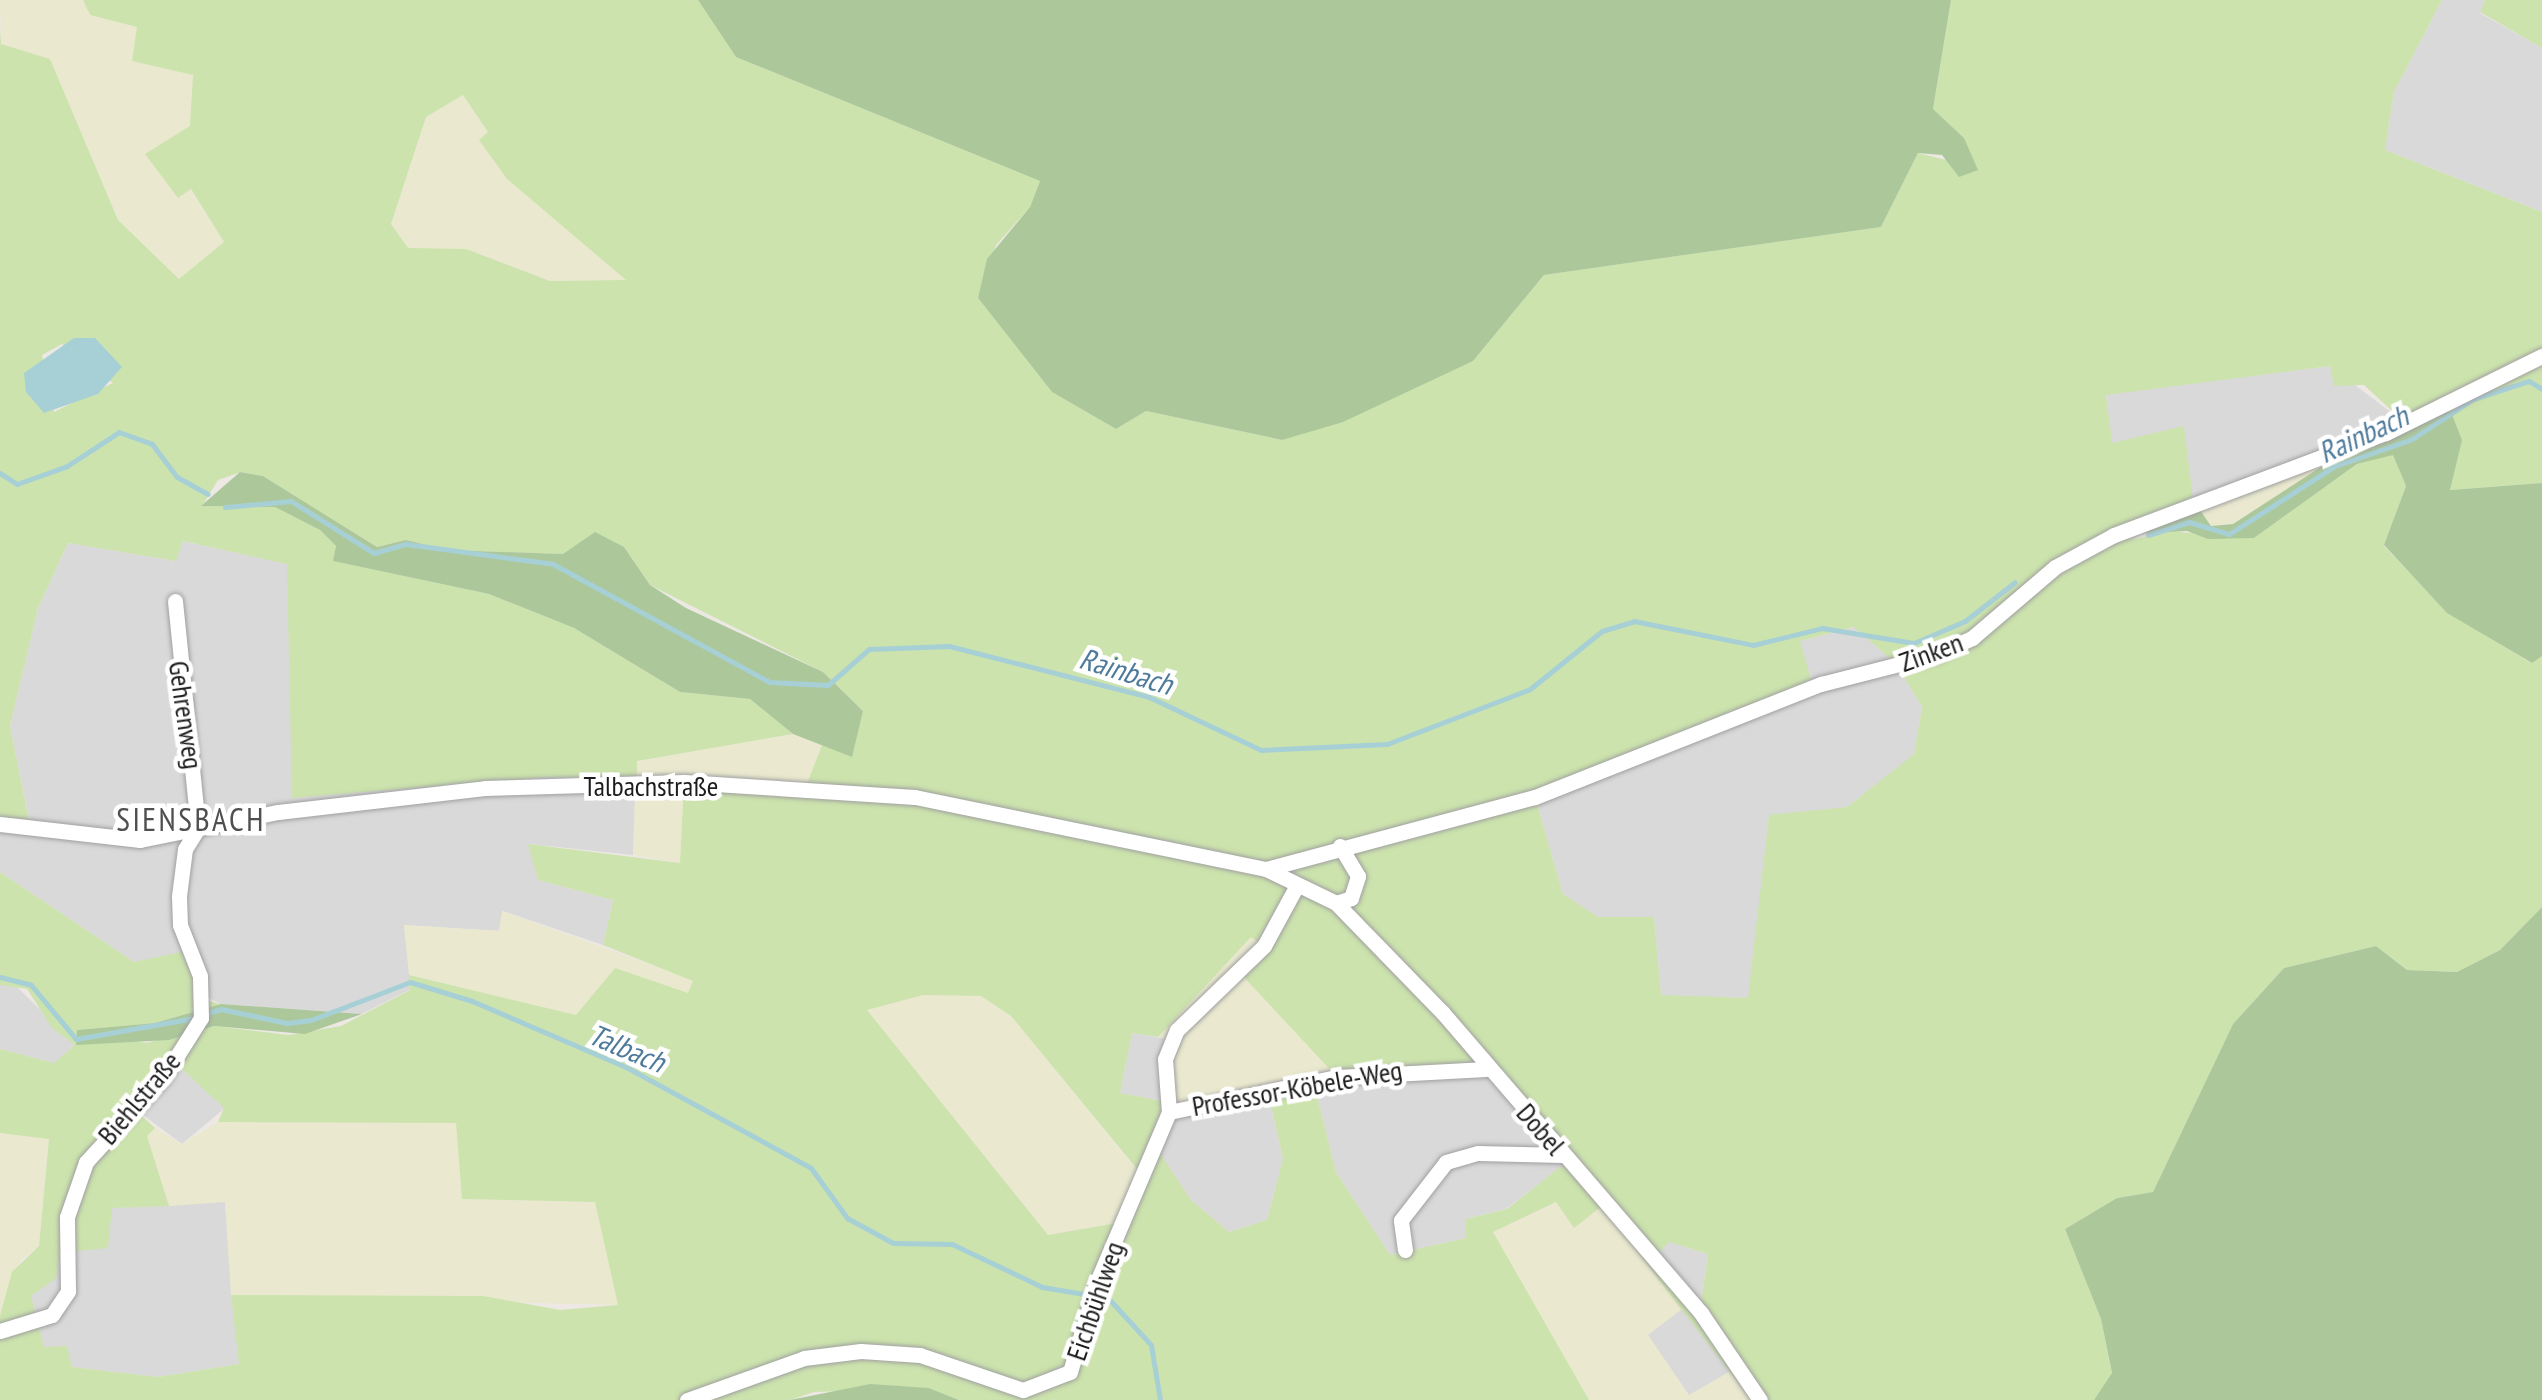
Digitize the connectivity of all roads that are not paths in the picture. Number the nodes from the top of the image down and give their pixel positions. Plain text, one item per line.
1 (2542, 356) edge
2 (174, 602) dead end
3 (0, 824) edge
4 (198, 828) junction
5 (1340, 846) junction
6 (1266, 869) junction
7 (1296, 886) junction
8 (1336, 903) junction
9 (1486, 1069) junction
10 (1169, 1112) junction
11 (1562, 1155) junction
12 (1405, 1250) dead end
13 (0, 1330) edge
14 (688, 1400) edge
15 (1760, 1400) edge

1 - 5 street, Zinken
2 - 4 street, Gehrenweg
3 - 4 street, Talbachstraße
4 - 6 street, Talbachstraße
4 - 13 street, Biehlstraße
5 - 6 street, Zinken
5 - 8 street
6 - 7 street, Talbachstraße
7 - 8 street, Dobel
7 - 10 street, Eichbühlweg
8 - 9 street, Dobel
9 - 10 street, Professor-Köbele-Weg
9 - 11 street, Dobel
10 - 14 street, Eichbühlweg
11 - 12 street
11 - 15 street, Dobel

